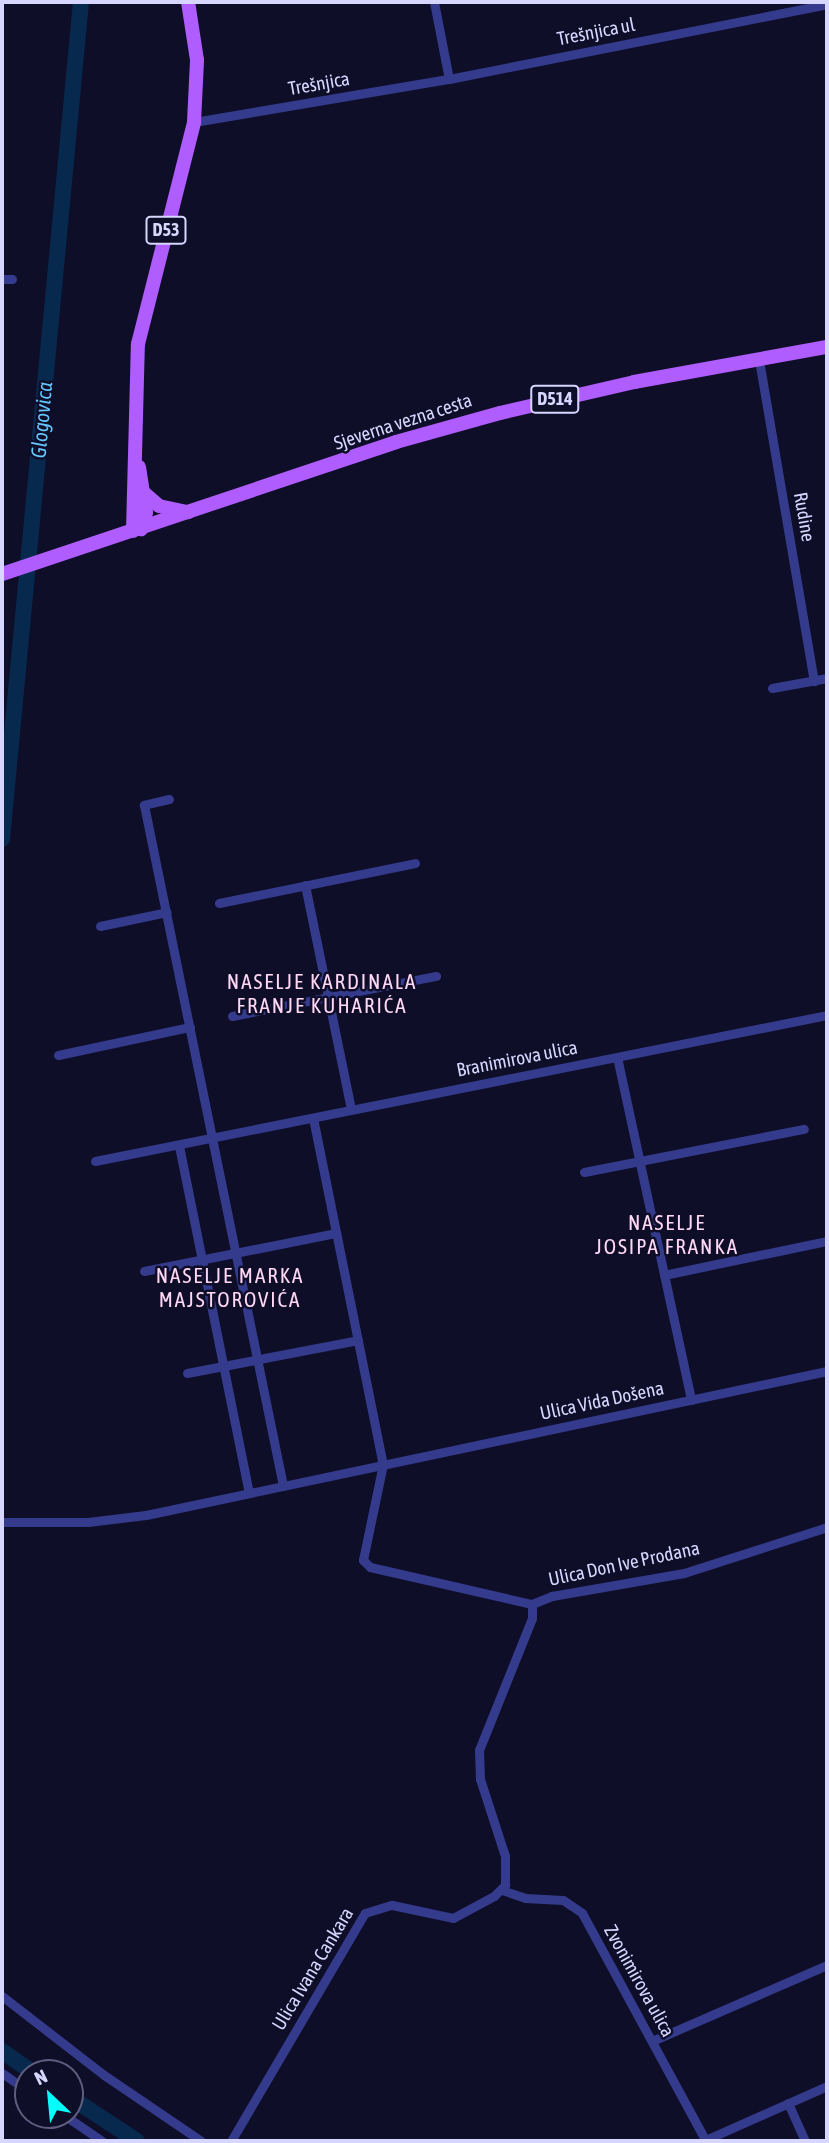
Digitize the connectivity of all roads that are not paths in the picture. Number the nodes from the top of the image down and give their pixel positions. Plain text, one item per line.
1 (188, 2) edge
2 (434, 2) edge
3 (827, 5) edge
4 (537, 61) joint
5 (449, 79) junction
6 (194, 122) junction
7 (827, 347) edge
8 (759, 360) junction
9 (136, 459) junction
10 (143, 492) junction
11 (192, 512) junction
12 (137, 530) junction
13 (4, 573) edge
14 (827, 678) edge
15 (814, 681) junction
16 (772, 688) dead end
17 (169, 799) dead end
18 (415, 863) dead end
19 (305, 885) junction
20 (219, 903) dead end
21 (167, 912) junction
22 (100, 926) dead end
23 (436, 976) dead end
24 (328, 998) junction
25 (827, 1015) edge
26 (232, 1017) dead end
27 (190, 1027) junction
28 (58, 1055) dead end
29 (617, 1057) junction
30 (351, 1109) junction
31 (313, 1118) junction
32 (804, 1129) dead end
33 (214, 1139) junction
34 (179, 1146) junction
35 (94, 1161) dead end
36 (640, 1163) junction
37 (584, 1172) dead end
38 (336, 1233) junction
39 (827, 1241) edge
40 (236, 1252) junction
41 (202, 1259) junction
42 (144, 1271) dead end
43 (664, 1275) junction
44 (358, 1340) junction
45 (257, 1356) junction
46 (223, 1364) junction
47 (827, 1371) edge
48 (187, 1373) dead end
49 (691, 1400) junction
50 (383, 1464) junction
51 (283, 1486) junction
52 (249, 1493) junction
53 (2, 1522) edge
54 (827, 1527) edge
55 (532, 1604) junction
56 (502, 1890) junction
57 (827, 1965) edge
58 (2, 1996) edge
59 (652, 2041) junction
60 (827, 2086) edge
61 (788, 2103) junction
62 (84, 2129) edge
63 (102, 2141) edge
64 (201, 2141) edge
65 (231, 2141) edge
66 (704, 2141) edge
67 (804, 2141) edge

1 - 6 main road, D53
2 - 5 street
3 - 4 street, Trešnjica ul
4 - 5 street, Trešnjica
5 - 6 street, Trešnjica
6 - 9 main road, D53
7 - 8 main road, Sjeverna vezna cesta / D514
8 - 11 main road, Sjeverna vezna cesta / D514
8 - 15 street, Rudine
9 - 10 main road, D53
9 - 12 main road, D53
10 - 11 main road
10 - 12 main road, D53
11 - 12 main road, Sjeverna vezna cesta / D514
12 - 13 main road, Sjeverna vezna cesta
14 - 15 street
15 - 16 street
17 - 21 street
18 - 19 street
19 - 20 street
19 - 24 street
21 - 22 street
21 - 27 street
23 - 24 street
24 - 26 street
24 - 30 street
25 - 29 street, Branimirova ulica
27 - 28 street
27 - 33 street
29 - 30 street, Branimirova ulica
29 - 36 street
30 - 31 street, Branimirova ulica
31 - 33 street, Branimirova ulica
31 - 38 street
32 - 36 street
33 - 34 street, Branimirova ulica
33 - 40 street
34 - 35 street, Branimirova ulica
34 - 41 street
36 - 37 street
36 - 43 street
38 - 40 street
38 - 44 street
39 - 43 street
40 - 41 street
40 - 45 street
41 - 42 street
41 - 46 street
43 - 49 street
44 - 45 street
44 - 50 street
45 - 46 street
45 - 51 street
46 - 48 street
46 - 52 street
47 - 49 street, Ulica Vida Došena
49 - 50 street, Ulica Vida Došena
50 - 51 street, Ulica Vida Došena
50 - 55 street, Ulica Don Ive Prodana
51 - 52 street, Ulica Vida Došena
52 - 53 street, Ulica Vida Došena
54 - 55 street, Ulica Don Ive Prodana
55 - 56 street
56 - 59 street, Zvonimirova ulica
56 - 65 street, Ulica Ivana Cankara
57 - 59 street
58 - 64 street
59 - 66 street, Zvonimirova ulica
60 - 61 street
61 - 66 street
61 - 67 street
62 - 63 street

